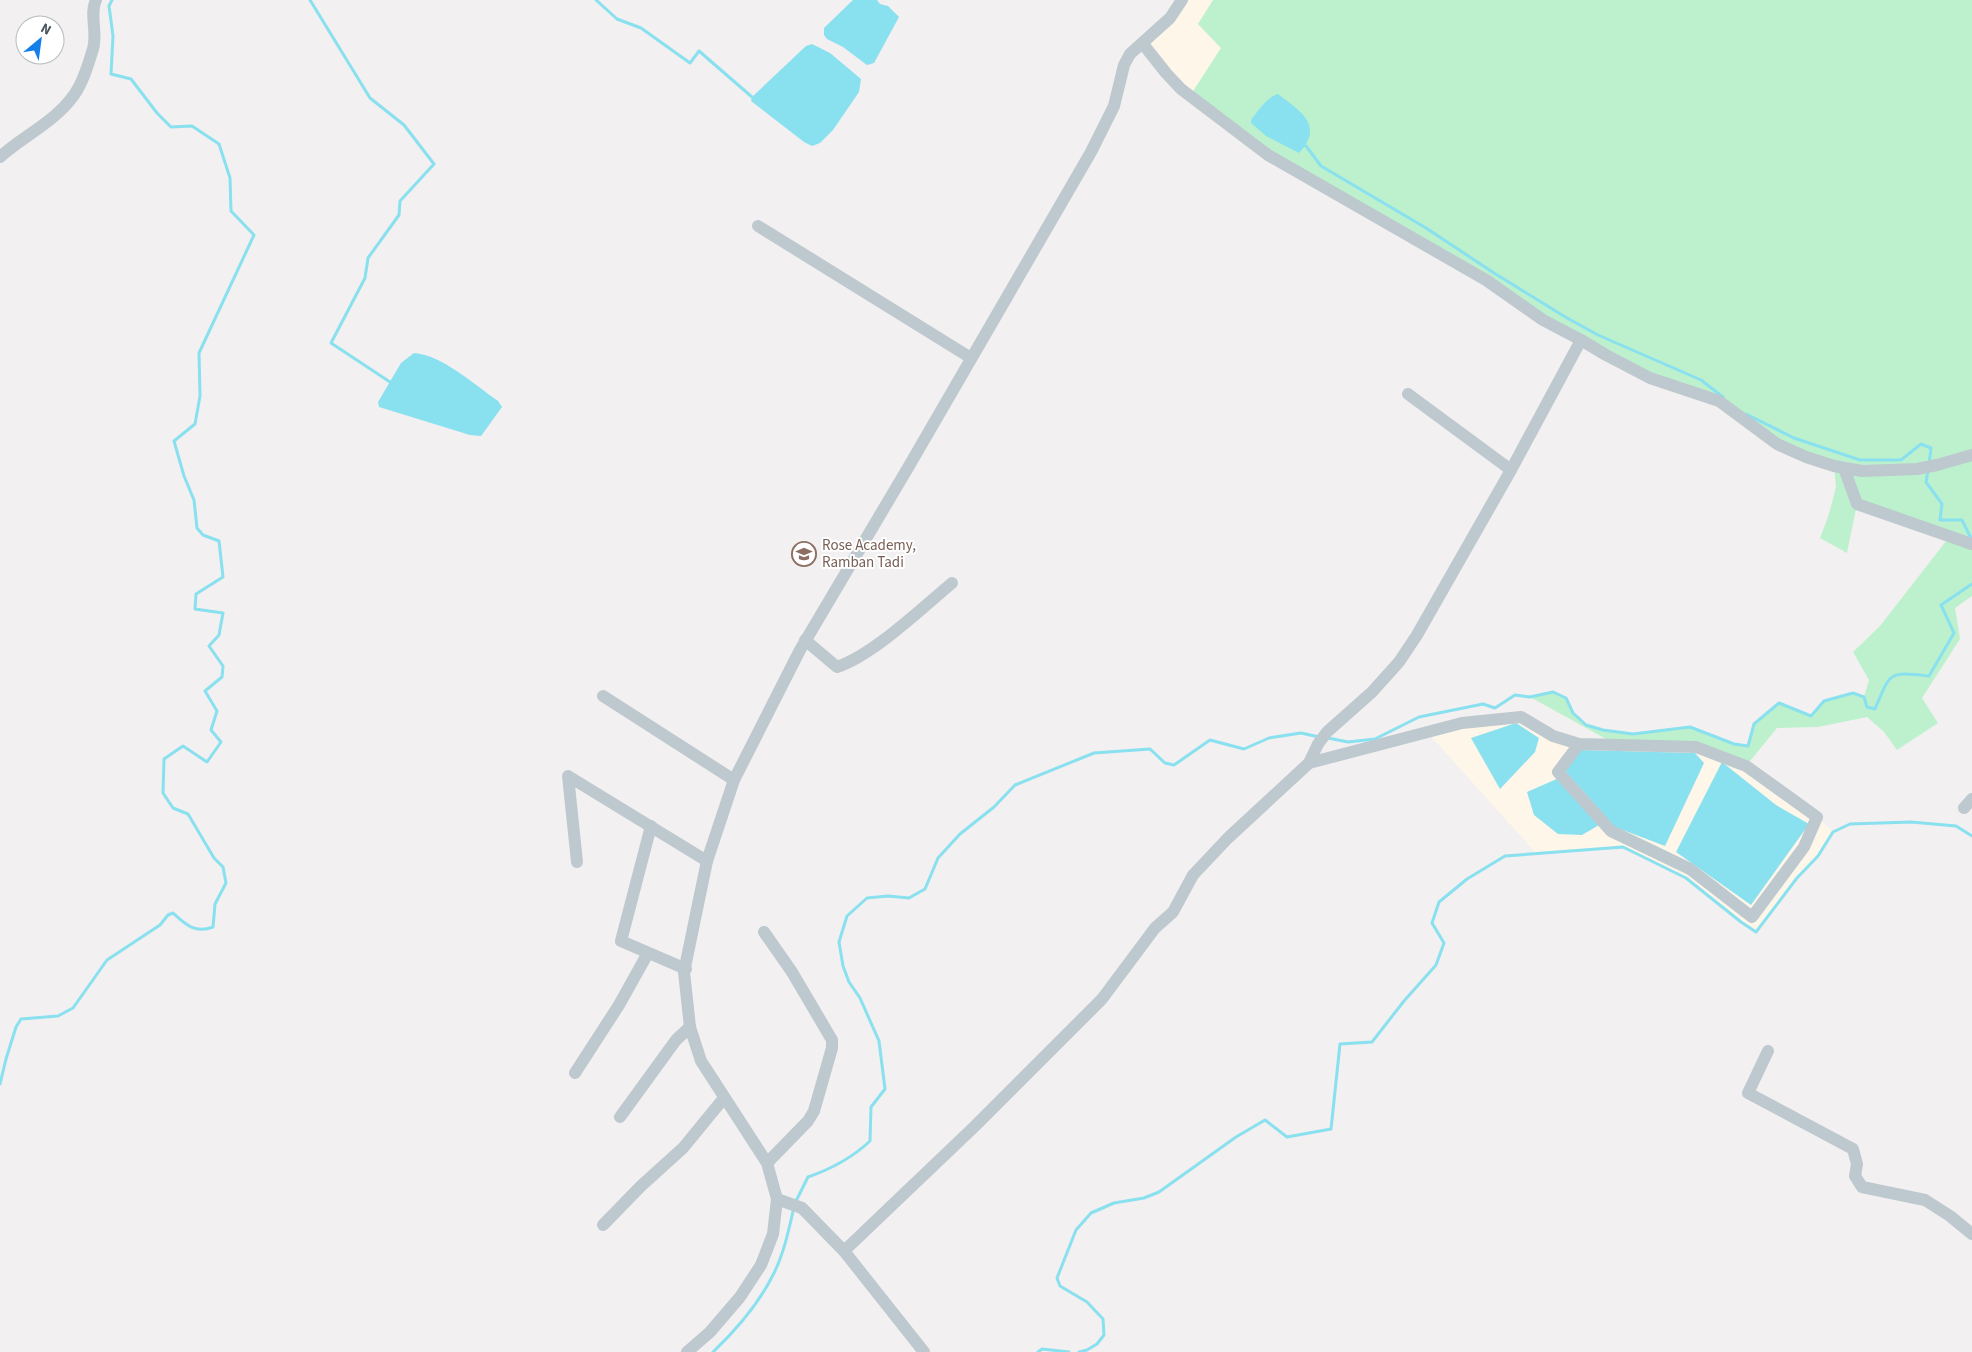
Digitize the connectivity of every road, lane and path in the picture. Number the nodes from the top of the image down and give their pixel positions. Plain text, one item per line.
1 (96, 0) edge
2 (1182, 0) edge
3 (1143, 44) junction
4 (0, 157) edge
5 (758, 226) dead end
6 (1581, 340) junction
7 (972, 358) junction
8 (1408, 394) dead end
9 (1972, 455) edge
10 (1844, 468) junction
11 (1511, 470) junction
12 (1972, 544) edge
13 (952, 583) dead end
14 (806, 640) junction
15 (603, 696) dead end
16 (1580, 744) junction
17 (1309, 763) junction
18 (734, 780) junction
19 (651, 826) junction
20 (707, 861) junction
21 (577, 862) dead end
22 (764, 932) dead end
23 (648, 953) junction
24 (686, 969) junction
25 (690, 1027) junction
26 (1768, 1051) dead end
27 (575, 1073) dead end
28 (724, 1098) junction
29 (620, 1117) dead end
30 (767, 1163) junction
31 (781, 1201) junction
32 (604, 1225) dead end
33 (1972, 1234) edge
34 (844, 1251) junction
35 (687, 1352) edge
36 (924, 1352) edge

1 - 4 street
2 - 3 street
3 - 6 street
3 - 7 street
5 - 7 street
6 - 10 street
6 - 11 street
7 - 14 street
8 - 11 street
9 - 10 street
10 - 12 street
11 - 17 street
13 - 14 street
14 - 18 street
15 - 18 street
16 - 16 street
16 - 17 street
17 - 34 street
18 - 20 street
19 - 20 street
19 - 21 street
19 - 23 street
20 - 24 street
22 - 30 street
23 - 24 street
23 - 27 street
24 - 25 street
25 - 28 street
25 - 29 street
26 - 33 street
28 - 30 street
28 - 32 street
30 - 31 street
31 - 34 street
31 - 35 street
34 - 36 street

